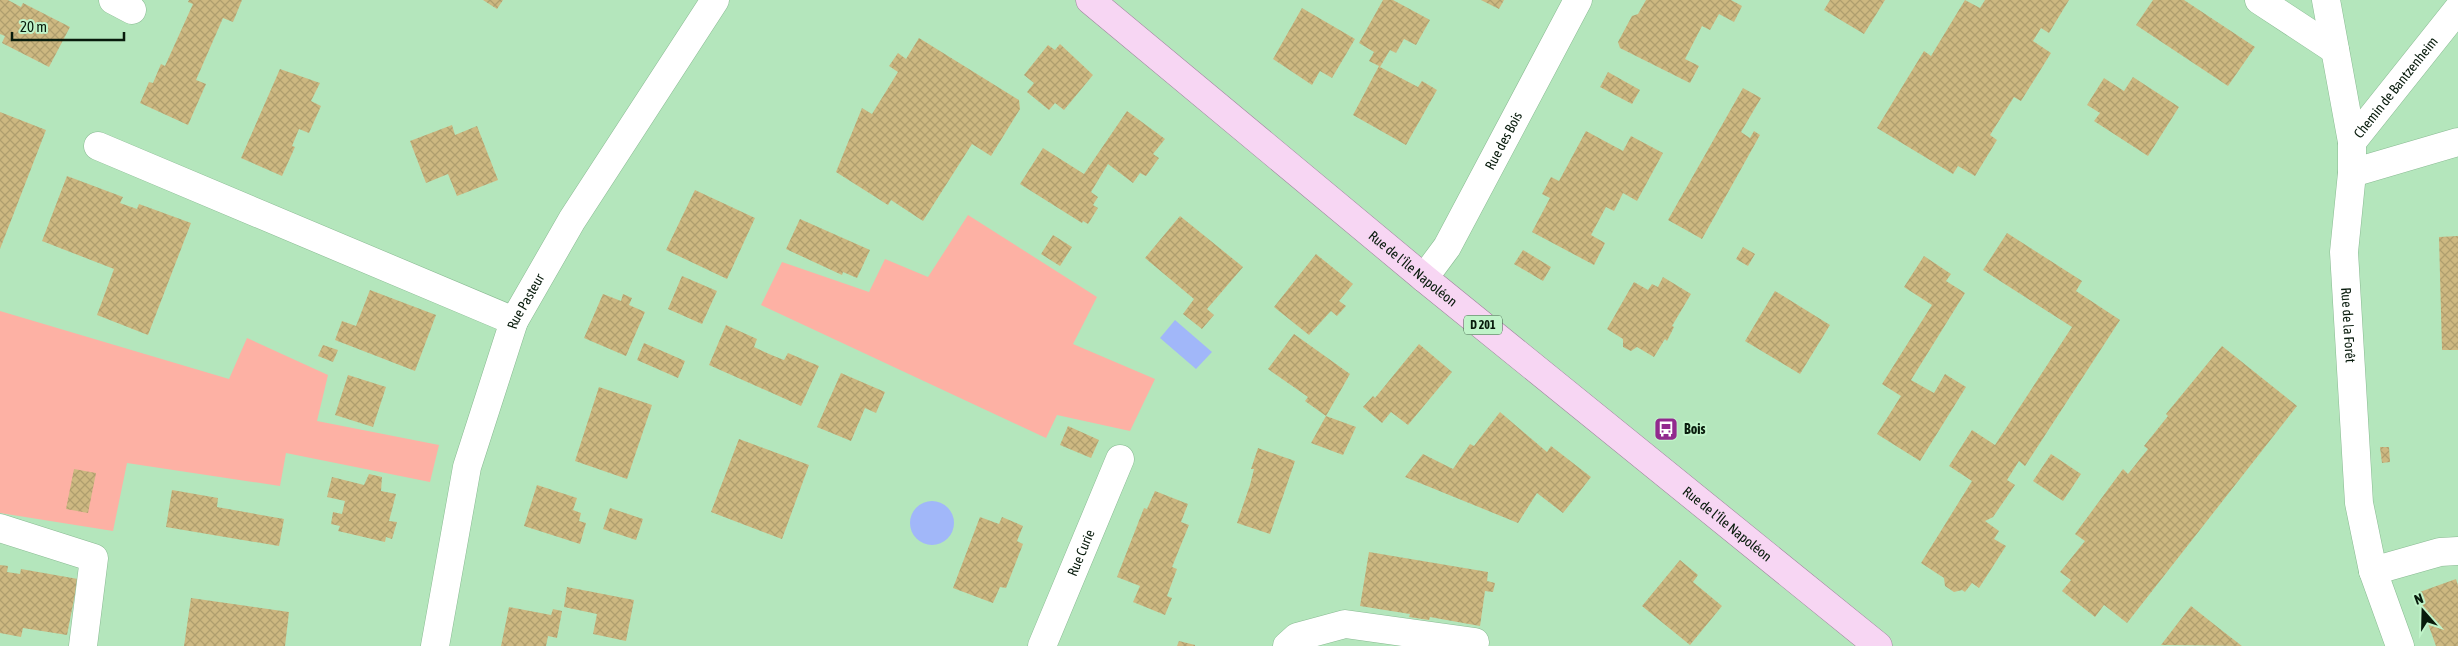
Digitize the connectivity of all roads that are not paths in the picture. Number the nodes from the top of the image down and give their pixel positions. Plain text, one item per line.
1 (715, 0) edge
2 (1090, 0) edge
3 (1578, 0) edge
4 (2259, 0) edge
5 (2326, 0) edge
6 (2458, 9) edge
7 (2335, 50) junction
8 (2352, 142) junction
9 (2458, 142) edge
10 (98, 146) dead end
11 (2352, 173) junction
12 (1424, 278) junction
13 (514, 321) junction
14 (1120, 459) dead end
15 (0, 528) edge
16 (2458, 551) edge
17 (2373, 571) junction
18 (1475, 642) dead end
19 (83, 646) edge
20 (435, 646) edge
21 (1042, 646) edge
22 (1287, 646) edge
23 (1878, 646) edge
24 (2400, 646) edge

1 - 13 street, Rue Pasteur
2 - 12 main road, Rue de l'Île Napoléon / D 201
3 - 12 street, Rue des Bois
4 - 7 street
5 - 7 street, Rue de la Forêt
6 - 8 street, Chemin de Bantzenheim
7 - 8 street, Rue de la Forêt
8 - 11 street, Rue de la Forêt
9 - 11 street
10 - 13 street
11 - 17 street, Rue de la Forêt
12 - 23 main road, Rue de l'Île Napoléon / D 201
13 - 20 street, Rue Pasteur
14 - 21 street, Rue Curie
15 - 19 street
16 - 17 street
17 - 24 street, Rue de la Forêt
18 - 22 street

